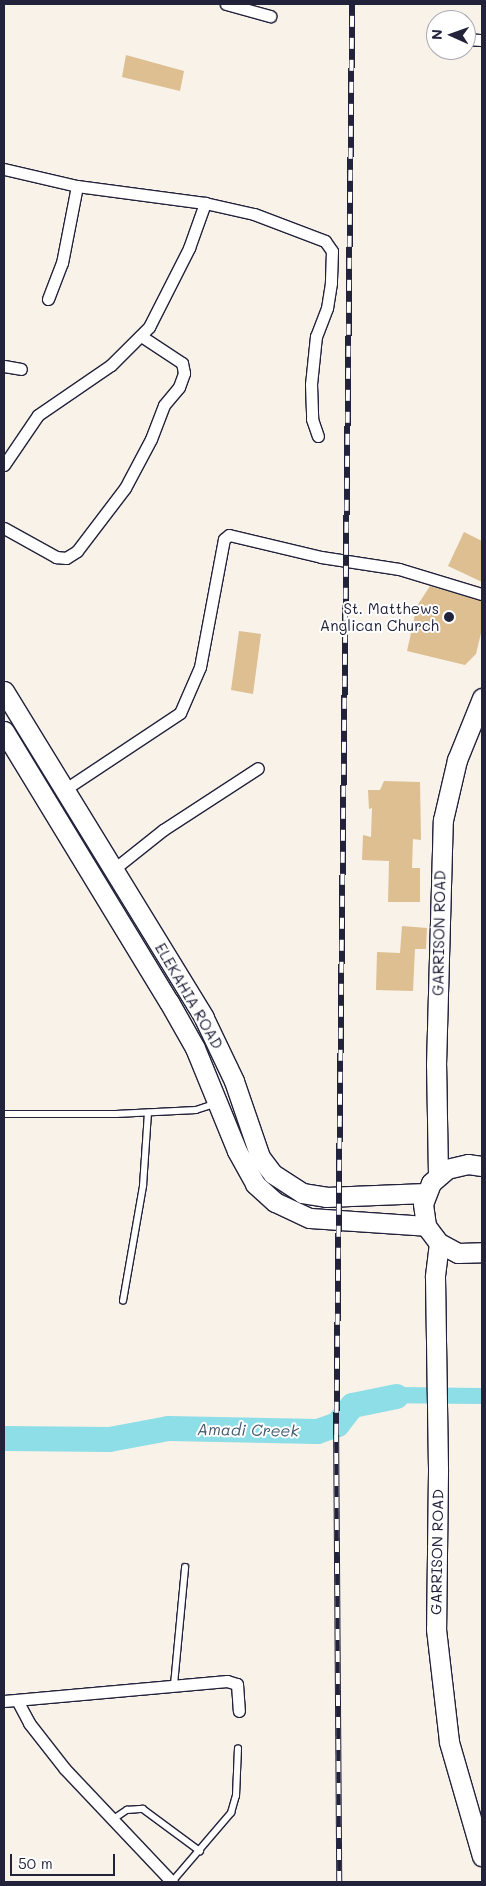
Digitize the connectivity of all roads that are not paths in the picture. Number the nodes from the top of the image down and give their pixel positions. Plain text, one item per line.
1 (226, 4) edge
2 (270, 16) dead end
3 (4, 169) edge
4 (77, 186) junction
5 (205, 203) junction
6 (48, 299) dead end
7 (141, 336) junction
8 (4, 366) edge
9 (21, 369) dead end
10 (318, 436) dead end
11 (4, 465) edge
12 (4, 528) edge
13 (482, 594) edge
14 (4, 691) edge
15 (482, 698) edge
16 (4, 730) edge
17 (258, 768) dead end
18 (64, 790) junction
19 (114, 869) junction
20 (219, 1103) junction
21 (148, 1113) junction
22 (4, 1114) edge
23 (482, 1166) edge
24 (438, 1175) junction
25 (426, 1193) junction
26 (426, 1226) junction
27 (439, 1243) junction
28 (482, 1252) edge
29 (123, 1301) dead end
30 (185, 1568) dead end
31 (174, 1685) junction
32 (4, 1701) edge
33 (18, 1702) junction
34 (239, 1711) dead end
35 (238, 1749) dead end
36 (111, 1820) junction
37 (200, 1851) junction
38 (482, 1856) edge
39 (172, 1882) edge

1 - 2 street
3 - 4 street
4 - 5 street
4 - 6 street
5 - 7 street
5 - 10 street
7 - 11 street
7 - 12 street
8 - 9 street
13 - 18 street
14 - 18 main road, ELEKAHIA ROAD
15 - 24 main road, GARRISON ROAD
16 - 20 main road, ELEKAHIA ROAD
17 - 19 street
18 - 19 main road, ELEKAHIA ROAD
19 - 25 main road, ELEKAHIA ROAD
20 - 21 lane
20 - 26 main road, ELEKAHIA ROAD
21 - 22 lane
21 - 29 lane
23 - 24 main road
24 - 25 main road
25 - 26 main road
26 - 27 main road
27 - 28 main road
27 - 38 main road, GARRISON ROAD
30 - 31 lane
31 - 33 street
31 - 34 street
32 - 33 street
33 - 36 street
35 - 37 lane
36 - 37 lane
36 - 39 street
37 - 39 lane

